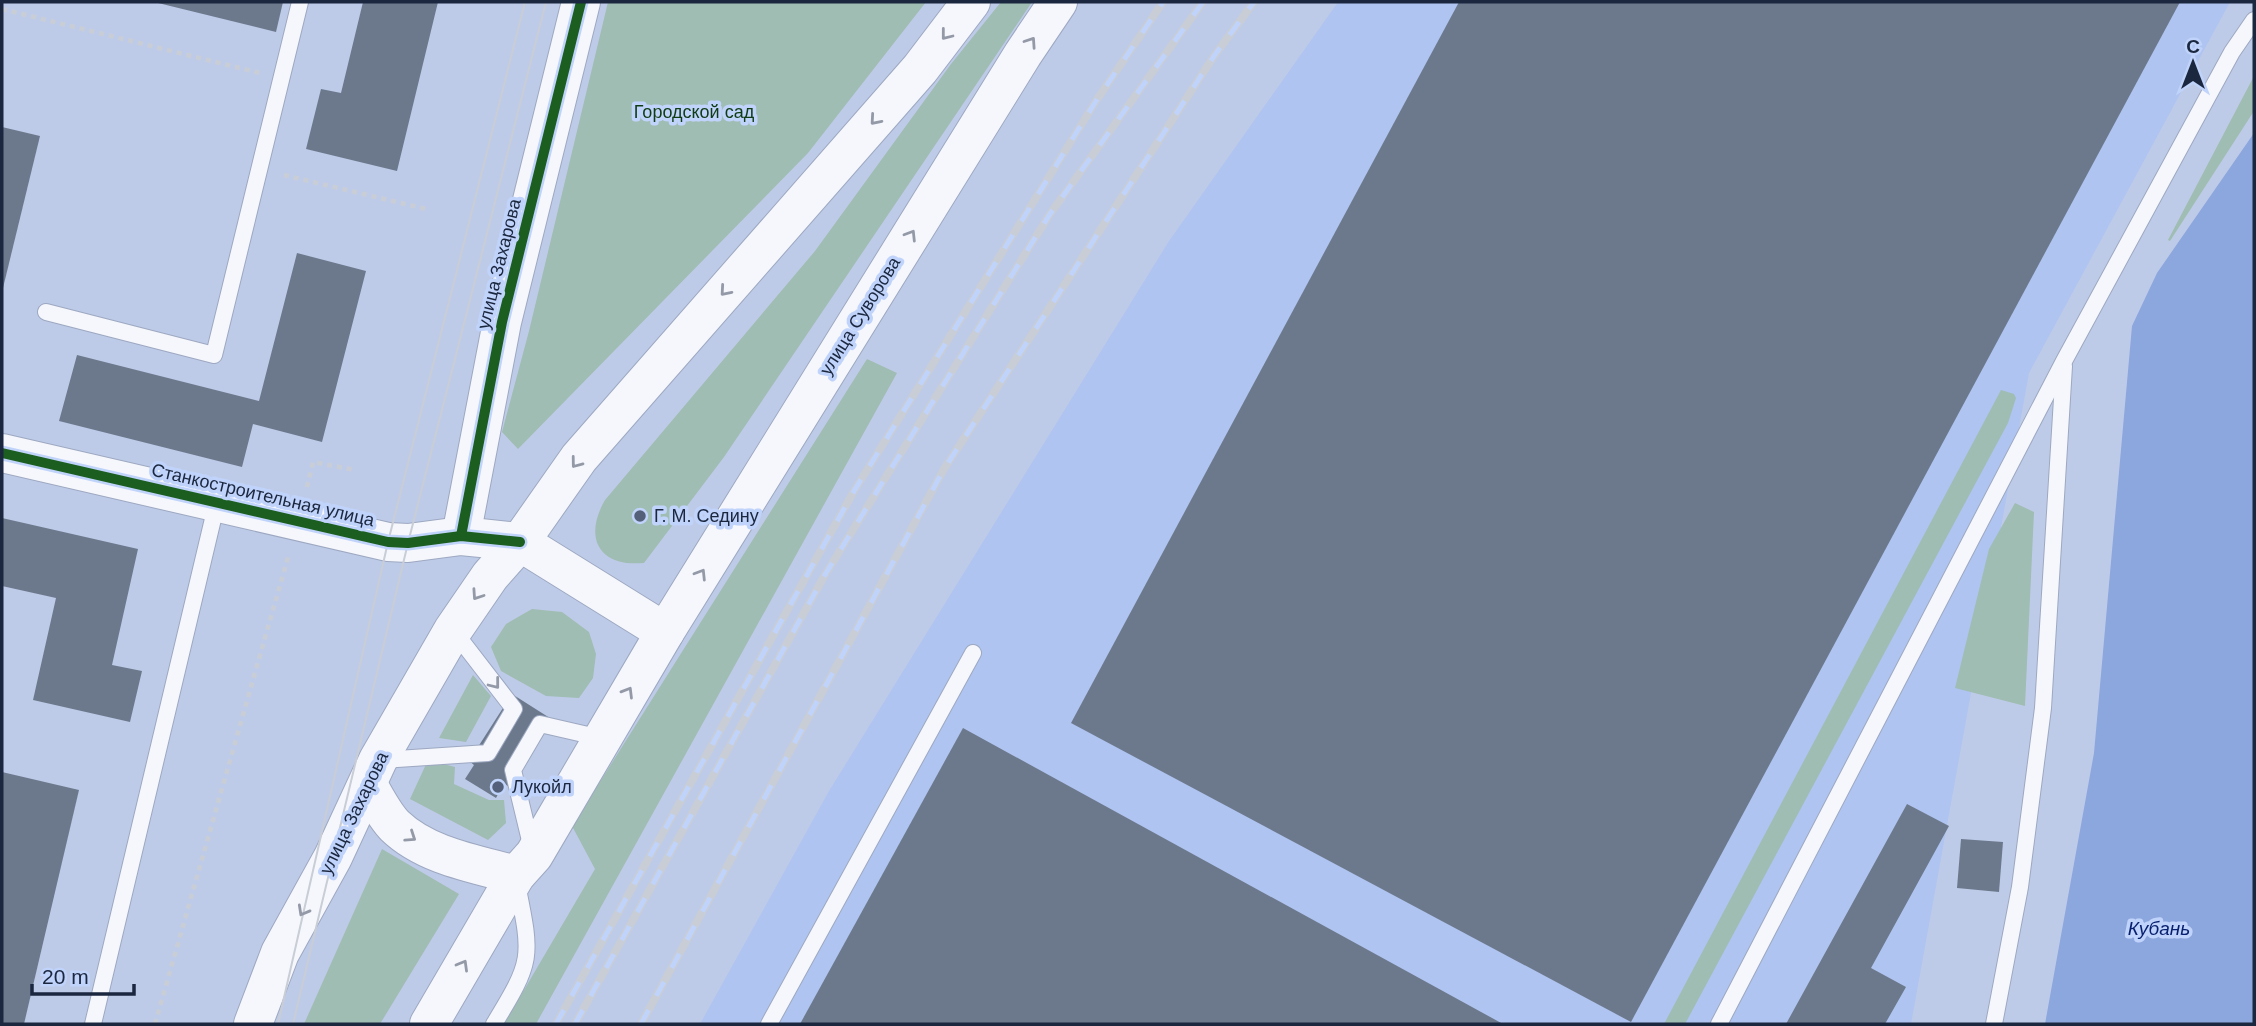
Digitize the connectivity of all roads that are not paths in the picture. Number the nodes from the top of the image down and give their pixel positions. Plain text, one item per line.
1 (300, 2) edge
2 (581, 2) edge
3 (971, 2) edge
4 (1058, 2) edge
5 (2254, 20) edge
6 (46, 312) dead end
7 (2064, 361) junction
8 (2, 453) edge
9 (216, 502) junction
10 (461, 536) junction
11 (520, 542) junction
12 (453, 630) junction
13 (665, 632) junction
14 (973, 653) dead end
15 (601, 738) junction
16 (373, 773) junction
17 (525, 865) junction
18 (93, 1024) edge
19 (253, 1024) edge
20 (429, 1024) edge
21 (494, 1024) edge
22 (769, 1024) edge
23 (1719, 1024) edge
24 (1993, 1024) edge

1 - 6 lane
2 - 10 main road, улица Захарова
3 -> 11 main road
13 -> 4 main road, улица Суворова
5 - 7 lane
7 - 23 lane
7 - 24 lane
8 - 9 main road, Станкостроительная улица
9 - 10 main road, Станкостроительная улица
9 - 18 lane
10 - 11 main road, Станкостроительная улица
11 -> 12 main road, улица Захарова
11 - 13 main road, Станкостроительная улица
12 - 16 main road, улица Захарова
12 -> 16 lane
15 -> 13 main road
14 - 22 lane
15 - 17 main road
15 - 17 lane
16 -> 17 main road
16 -> 19 main road, улица Захарова
20 -> 17 main road
17 - 21 lane

